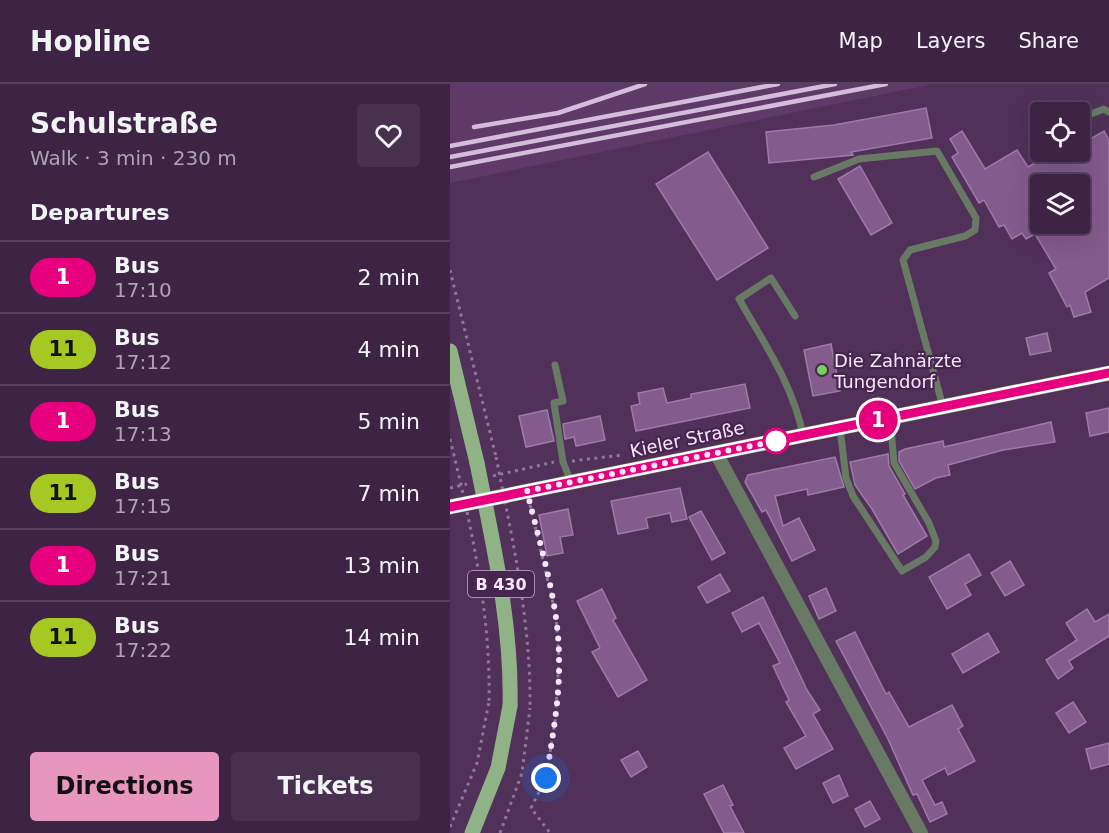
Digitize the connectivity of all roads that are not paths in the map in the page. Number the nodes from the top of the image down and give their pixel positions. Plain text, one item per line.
1 (1109, 112) edge
2 (1090, 114) edge
3 (814, 177) dead end
4 (795, 316) dead end
5 (450, 351) edge
6 (555, 365) dead end
7 (1109, 373) edge
8 (943, 407) junction
9 (890, 417) junction
10 (840, 428) junction
11 (803, 435) junction
12 (716, 453) junction
13 (571, 482) junction
14 (450, 507) edge
15 (919, 830) edge
16 (472, 833) edge
17 (904, 833) edge

1 - 2 lane
3 - 8 lane
4 - 11 lane
5 - 16 main road, B 430, bridge
6 - 13 lane
7 - 8 main road, Kieler Straße
8 - 9 main road, Kieler Straße
9 - 10 main road, Kieler Straße
9 - 10 lane
10 - 11 main road, Kieler Straße
11 - 12 main road, Kieler Straße
12 - 13 main road, Kieler Straße
12 - 15 street
13 - 14 main road, Kieler Straße
15 - 17 street

